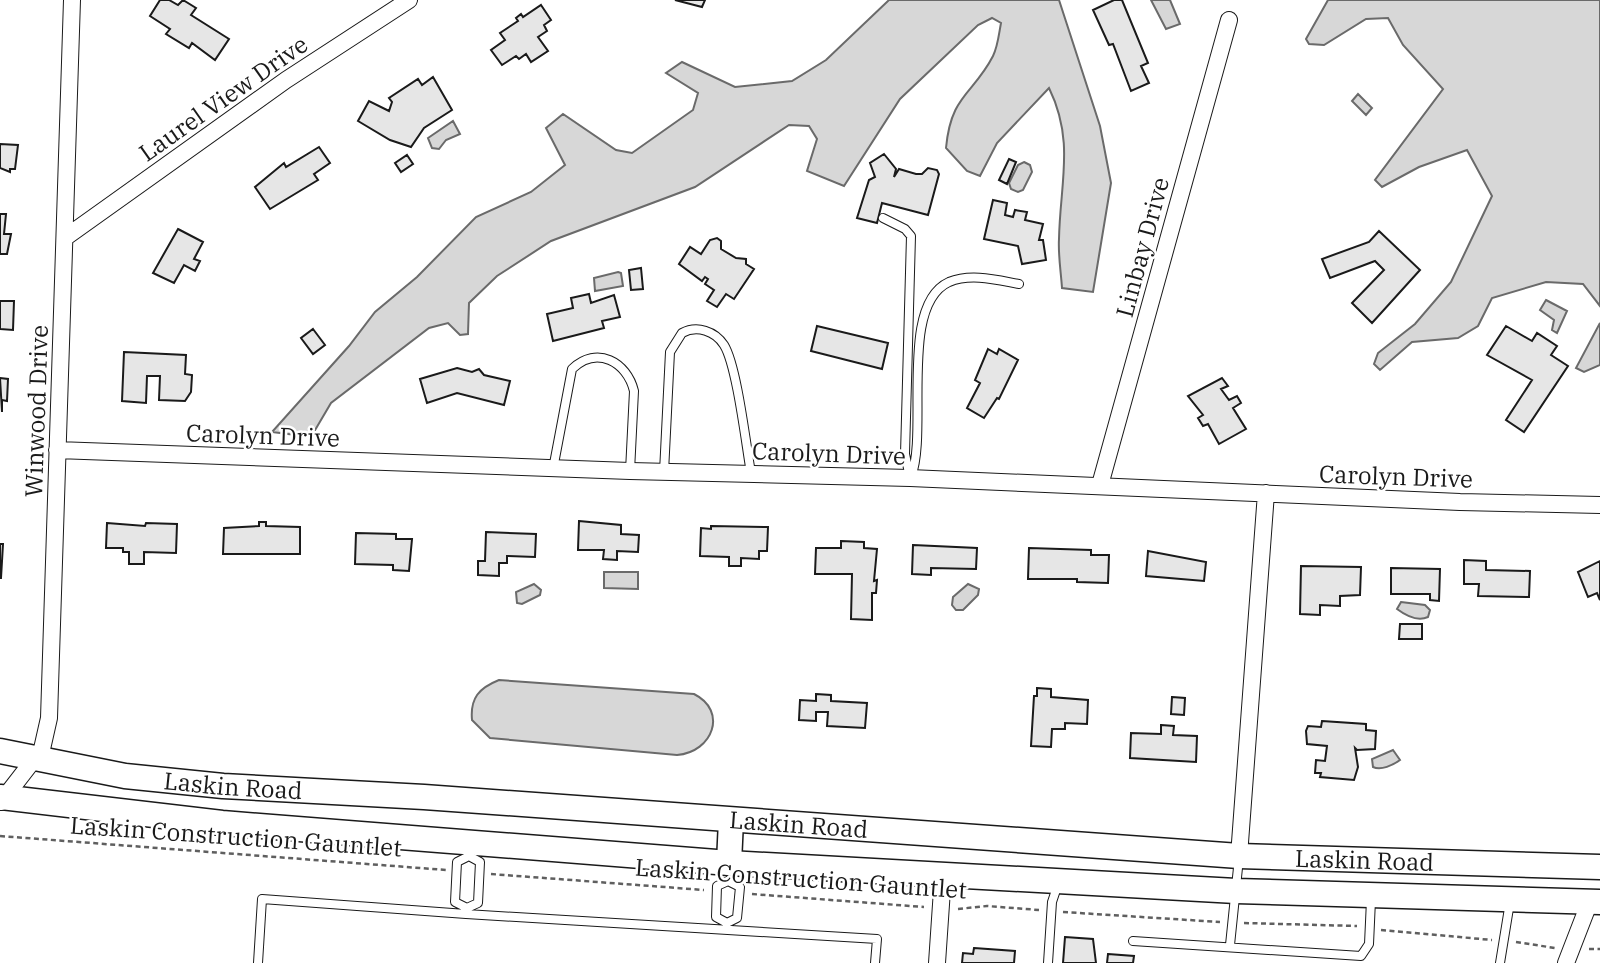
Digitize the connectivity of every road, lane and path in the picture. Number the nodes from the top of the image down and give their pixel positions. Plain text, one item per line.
1 (72, 0) edge
2 (409, 0) edge
3 (1230, 20) dead end
4 (883, 218) dead end
5 (66, 237) junction
6 (1019, 284) dead end
7 (57, 450) junction
8 (553, 469) junction
9 (630, 471) junction
10 (664, 472) junction
11 (751, 473) junction
12 (910, 478) junction
13 (1100, 485) junction
14 (1266, 493) junction
15 (1600, 505) edge
16 (0, 751) edge
17 (36, 758) junction
18 (0, 797) edge
19 (0, 808) edge
20 (731, 820) junction
21 (0, 835) edge
22 (470, 850) junction
23 (1239, 856) junction
24 (1600, 867) edge
25 (456, 871) junction
26 (728, 872) junction
27 (480, 873) junction
28 (943, 875) junction
29 (1059, 881) junction
30 (717, 891) junction
31 (1236, 891) junction
32 (740, 892) junction
33 (1371, 895) junction
34 (1510, 899) junction
35 (1595, 901) edge
36 (940, 909) junction
37 (466, 911) junction
38 (1051, 911) junction
39 (1231, 923) junction
40 (727, 927) junction
41 (1370, 928) junction
42 (1133, 941) dead end
43 (1504, 941) junction
44 (1230, 946) junction
45 (1600, 949) edge
46 (1569, 956) edge
47 (1364, 960) edge
48 (258, 963) edge
49 (875, 963) edge
50 (937, 963) edge
51 (1048, 963) edge
52 (1500, 963) edge

1 - 5 street, Winwood Drive
2 - 5 street, Laurel View Drive
3 - 13 street, Linbay Drive
4 - 12 lane
5 - 7 street, Winwood Drive
6 - 12 lane
7 - 8 street, Carolyn Drive
7 - 17 street, Winwood Drive
8 - 9 street, Carolyn Drive
8 - 9 lane
9 - 10 street, Carolyn Drive
10 - 11 street, Carolyn Drive
10 - 11 lane
11 - 12 street, Carolyn Drive
12 - 13 street, Carolyn Drive
13 - 14 street, Carolyn Drive
14 - 15 street, Carolyn Drive
14 - 23 street
16 - 17 main road, Laskin Road
17 - 18 street, Winwood Drive
17 - 20 main road, Laskin Road
18 - 19 street
18 - 22 main road, Laskin Road
20 - 23 main road, Laskin Road
20 - 26 main road
21 - 25 path, Laskin Construction Gauntlet
22 - 25 lane
22 - 26 main road, Laskin Road
22 - 27 lane
23 - 24 main road, Laskin Road
23 - 31 lane
25 - 37 lane
26 - 28 main road, Laskin Road
26 - 30 lane
26 - 32 lane
27 - 30 path, Laskin Construction Gauntlet
27 - 37 lane
28 - 29 main road, Laskin Road
28 - 36 street
29 - 31 main road, Laskin Road
29 - 38 lane
30 - 40 lane
31 - 33 main road, Laskin Road
31 - 39 lane
32 - 36 path, Laskin Construction Gauntlet
32 - 40 lane
33 - 34 main road, Laskin Road
33 - 41 lane
34 - 35 main road, Laskin Road
34 - 43 lane
35 - 46 street
36 - 38 path, Laskin Construction Gauntlet
36 - 50 street
37 - 40 lane
37 - 48 lane
38 - 39 path, Laskin Construction Gauntlet
38 - 51 lane
39 - 41 path, Laskin Construction Gauntlet
39 - 44 lane
40 - 49 lane
41 - 43 path, Laskin Construction Gauntlet
41 - 47 lane
42 - 44 lane
43 - 46 path, Laskin Construction Gauntlet
43 - 52 lane
44 - 47 lane
45 - 46 path, Laskin Construction Gauntlet

